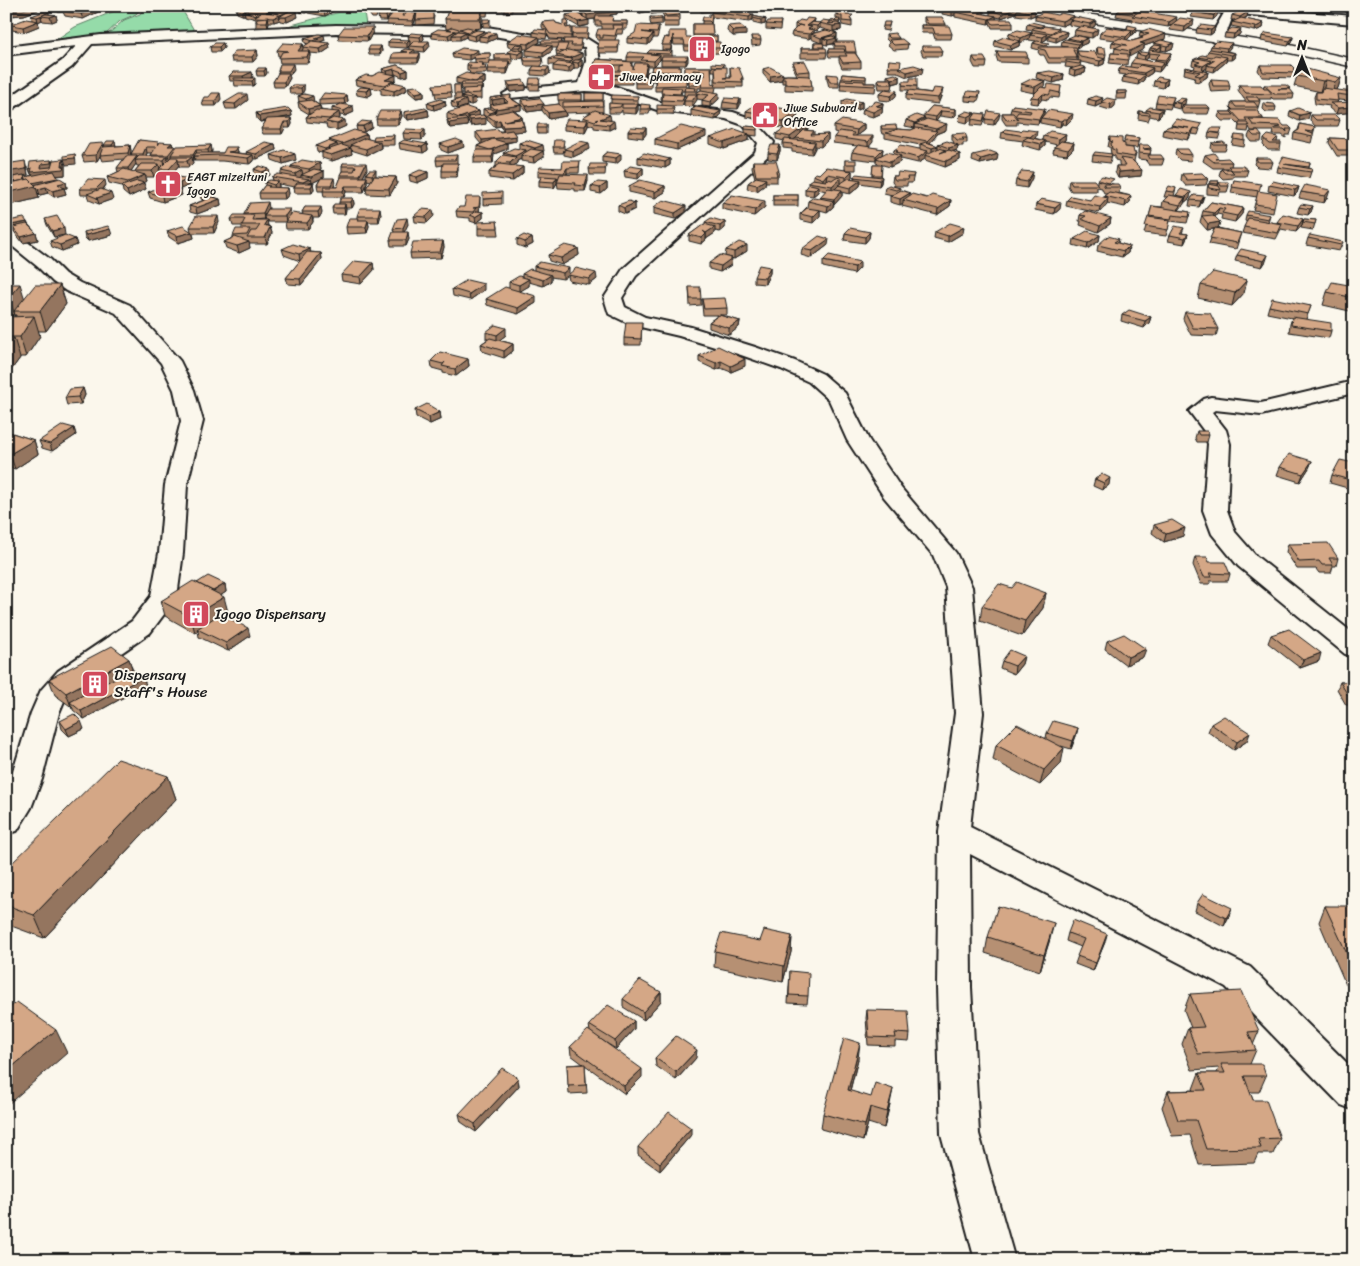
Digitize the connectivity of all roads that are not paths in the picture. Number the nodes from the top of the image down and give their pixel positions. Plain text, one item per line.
1 (1009, 6) edge
2 (1199, 6) edge
3 (1236, 11) junction
4 (1354, 20) edge
5 (1215, 39) junction
6 (89, 40) junction
7 (6, 51) edge
8 (1354, 63) edge
9 (585, 87) junction
10 (510, 94) edge
11 (6, 107) edge
12 (6, 230) edge
13 (73, 287) junction
14 (51, 296) edge
15 (1354, 387) edge
16 (1354, 648) edge
17 (6, 823) edge
18 (954, 832) junction
19 (1354, 1094) edge
20 (994, 1260) edge

1 - 5 main road
2 - 3 street
3 - 4 street
3 - 5 street
5 - 8 main road
6 - 7 street
6 - 9 street
6 - 11 street
9 - 10 street
9 - 18 street
12 - 13 street
13 - 14 street
13 - 17 street
15 - 16 street
18 - 19 street
18 - 20 street

